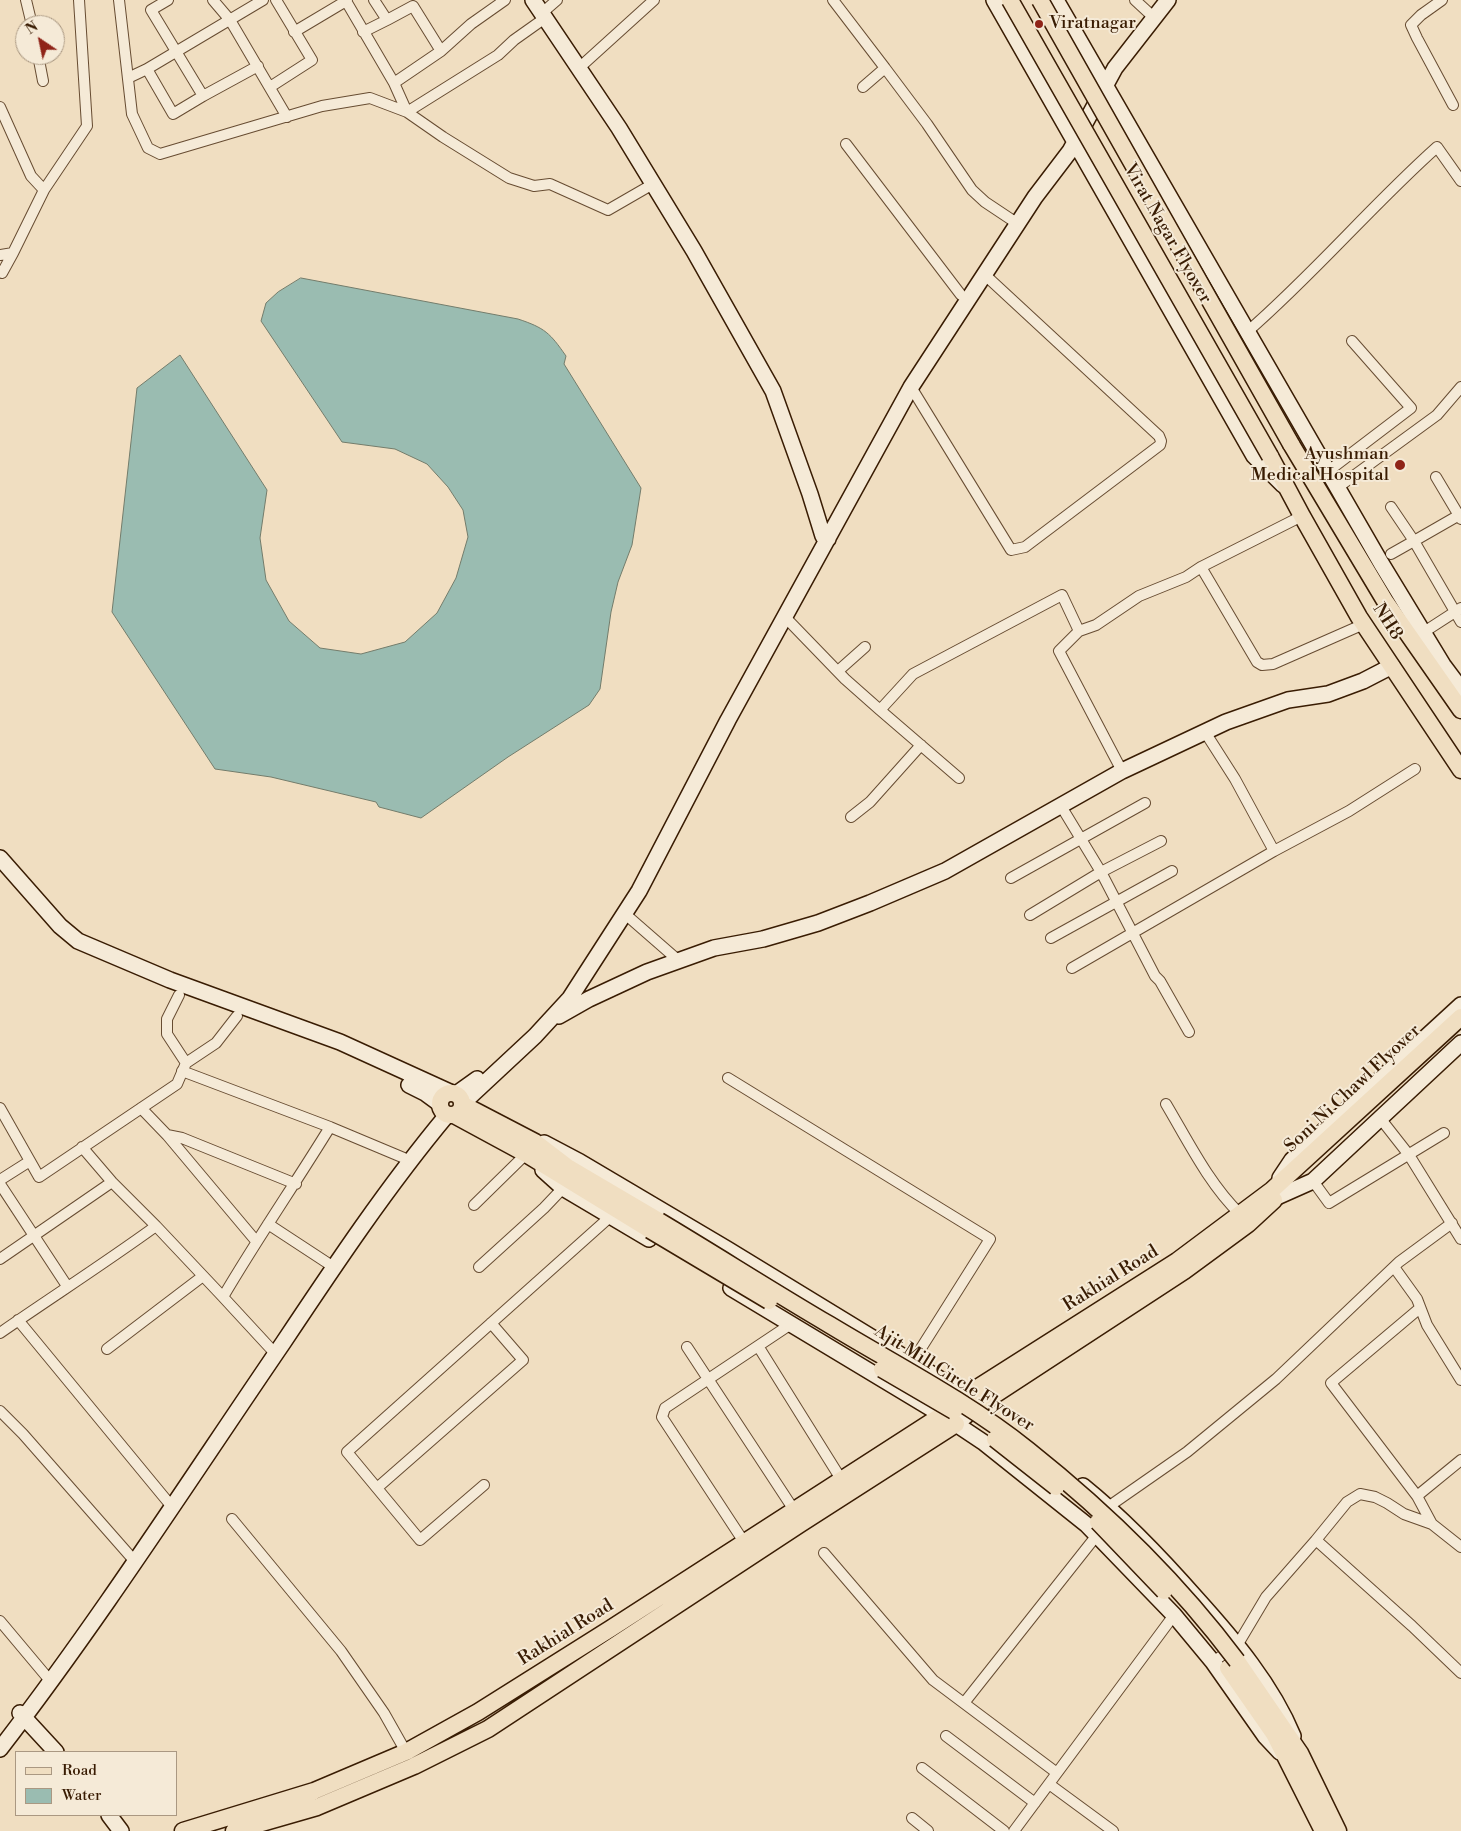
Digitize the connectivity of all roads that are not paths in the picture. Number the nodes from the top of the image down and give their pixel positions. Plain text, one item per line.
1 (26, 0) edge
2 (79, 0) edge
3 (119, 0) edge
4 (168, 0) edge
5 (213, 0) edge
6 (263, 0) edge
7 (276, 0) edge
8 (346, 0) edge
9 (374, 0) edge
10 (506, 0) edge
11 (533, 0) edge
12 (557, 0) edge
13 (654, 0) edge
14 (833, 0) edge
15 (994, 0) edge
16 (1010, 0) edge
17 (1040, 0) edge
18 (1056, 0) edge
19 (1135, 0) edge
20 (1159, 0) edge
21 (1168, 0) edge
22 (1442, 0) edge
23 (1149, 13) junction
24 (30, 15) edge
25 (544, 16) junction
26 (230, 20) junction
27 (387, 20) junction
28 (294, 32) junction
29 (364, 32) junction
30 (441, 51) junction
31 (177, 52) junction
32 (40, 65) edge
33 (258, 66) junction
34 (579, 68) junction
35 (885, 68) junction
36 (147, 69) junction
37 (128, 78) junction
38 (43, 80) dead end
39 (1103, 82) junction
40 (394, 83) junction
41 (270, 86) junction
42 (863, 87) dead end
43 (203, 96) junction
44 (1453, 105) dead end
45 (0, 107) edge
46 (407, 112) junction
47 (287, 117) junction
48 (1073, 140) junction
49 (846, 144) dead end
50 (1461, 181) edge
51 (653, 184) junction
52 (44, 190) junction
53 (1012, 220) junction
54 (13, 254) junction
55 (0, 255) edge
56 (1, 273) edge
57 (984, 274) junction
58 (961, 295) junction
59 (1247, 332) junction
60 (1352, 341) dead end
61 (911, 387) junction
62 (1461, 387) edge
63 (1317, 454) junction
64 (1302, 463) junction
65 (1327, 472) junction
66 (1436, 477) dead end
67 (1336, 488) junction
68 (1288, 490) junction
69 (1391, 507) dead end
70 (1302, 516) junction
71 (1460, 516) edge
72 (825, 537) junction
73 (1414, 541) junction
74 (1391, 554) dead end
75 (1201, 567) junction
76 (1458, 610) edge
77 (785, 617) junction
78 (1461, 622) edge
79 (1364, 624) junction
80 (1079, 630) junction
81 (1424, 632) junction
82 (865, 647) dead end
83 (1392, 666) junction
84 (838, 671) junction
85 (1461, 689) edge
86 (880, 710) junction
87 (1461, 710) edge
88 (1205, 732) junction
89 (921, 745) junction
90 (1415, 769) dead end
91 (1461, 770) edge
92 (1122, 771) junction
93 (959, 778) dead end
94 (1145, 804) dead end
95 (1061, 806) junction
96 (851, 817) dead end
97 (1082, 839) junction
98 (1161, 841) dead end
99 (1274, 851) junction
100 (0, 858) edge
101 (1172, 871) dead end
102 (1101, 872) junction
103 (0, 873) edge
104 (1011, 878) dead end
105 (1117, 901) junction
106 (624, 913) junction
107 (1030, 915) dead end
108 (1133, 934) junction
109 (1051, 938) dead end
110 (679, 961) junction
111 (1072, 968) dead end
112 (179, 994) junction
113 (1461, 1005) edge
114 (237, 1016) junction
115 (1461, 1016) edge
116 (546, 1021) junction
117 (1461, 1031) edge
118 (1189, 1032) dead end
119 (1461, 1043) edge
120 (184, 1067) junction
121 (728, 1078) dead end
122 (1166, 1104) dead end
123 (450, 1105) junction
124 (0, 1108) edge
125 (140, 1108) junction
126 (1380, 1118) junction
127 (330, 1126) junction
128 (1444, 1133) dead end
129 (167, 1135) junction
130 (82, 1147) junction
131 (531, 1148) junction
132 (1409, 1155) junction
133 (404, 1158) junction
134 (30, 1161) junction
135 (1305, 1174) junction
136 (0, 1182) edge
137 (112, 1182) junction
138 (296, 1184) junction
139 (563, 1188) junction
140 (1275, 1193) junction
141 (474, 1205) dead end
142 (1240, 1214) junction
143 (611, 1216) junction
144 (1452, 1223) junction
145 (268, 1224) junction
146 (156, 1226) junction
147 (35, 1236) junction
148 (1461, 1239) edge
149 (256, 1241) junction
150 (0, 1259) edge
151 (329, 1264) junction
152 (479, 1267) dead end
153 (1394, 1267) junction
154 (203, 1276) junction
155 (67, 1286) junction
156 (223, 1297) junction
157 (1420, 1308) junction
158 (18, 1320) junction
159 (491, 1323) junction
160 (791, 1324) junction
161 (0, 1333) edge
162 (758, 1346) junction
163 (687, 1348) dead end
164 (107, 1349) dead end
165 (271, 1349) junction
166 (913, 1361) junction
167 (709, 1379) junction
168 (1461, 1380) edge
169 (966, 1395) junction
170 (980, 1405) junction
171 (0, 1411) edge
172 (942, 1415) junction
173 (956, 1424) junction
174 (1461, 1460) edge
175 (841, 1479) junction
176 (484, 1485) dead end
177 (377, 1488) junction
178 (1417, 1496) junction
179 (168, 1502) junction
180 (1108, 1506) junction
181 (794, 1510) junction
182 (232, 1519) dead end
183 (1432, 1524) junction
184 (1097, 1535) junction
185 (1316, 1540) junction
186 (744, 1542) junction
187 (1461, 1547) edge
188 (824, 1553) dead end
189 (131, 1557) junction
190 (1174, 1615) junction
191 (0, 1621) edge
192 (1238, 1644) junction
193 (1226, 1663) junction
194 (1461, 1673) edge
195 (47, 1676) junction
196 (964, 1703) junction
197 (23, 1714) junction
198 (946, 1736) dead end
199 (0, 1737) edge
200 (0, 1749) edge
201 (55, 1751) edge
202 (406, 1752) junction
203 (1294, 1757) junction
204 (922, 1768) dead end
205 (1057, 1773) junction
206 (1049, 1784) junction
207 (1035, 1803) junction
208 (110, 1816) edge
209 (912, 1818) dead end
210 (121, 1831) edge
211 (183, 1831) edge
212 (234, 1831) edge
213 (928, 1831) edge
214 (1004, 1831) edge
215 (1014, 1831) edge
216 (1113, 1831) edge
217 (1323, 1831) edge
218 (1338, 1831) edge

1 - 24 street
2 - 52 street
3 - 37 street
4 - 31 street
5 - 26 street
6 - 26 street
7 - 28 street
8 - 28 street
8 - 29 street
9 - 27 street
10 - 30 street
11 - 25 street
12 - 25 street
13 - 34 street
14 - 35 street
15 - 48 street
16 - 68 main road, Virat Nagar Flyover, bridge
17 - 64 main road, Virat Nagar Flyover, bridge
18 - 39 street
19 - 23 street
20 - 23 street
21 - 39 street
22 - 44 street
23 - 39 street
25 - 34 street
25 - 46 street
26 - 31 street
26 - 33 street
27 - 29 street
27 - 30 street
28 - 41 street
29 - 40 street
30 - 40 street
31 - 36 street
31 - 43 street
32 - 38 street
33 - 41 street
33 - 43 street
34 - 51 street
35 - 42 street
35 - 53 street
36 - 37 street
36 - 43 street
37 - 47 street
39 - 48 street
39 - 59 street
40 - 46 street
41 - 47 street
45 - 52 street
46 - 47 street
46 - 51 street
48 - 53 street
48 - 57 street
48 - 68 street
49 - 58 street
50 - 59 street
51 - 72 street
52 - 54 street
53 - 58 street
54 - 55 street
54 - 56 street
57 - 61 street
57 - 61 street
58 - 72 street
59 - 63 street
60 - 65 street
61 - 72 street
62 - 67 street
63 - 64 street
63 - 65 street
64 - 87 main road, NH8
65 - 67 street
66 - 71 street
67 - 81 street
68 - 70 main road, NH8
69 - 73 street
70 - 75 street
70 - 79 main road, NH8
71 - 73 street
72 - 77 street
72 - 116 street
73 - 74 street
73 - 76 street
75 - 79 street
75 - 80 street
76 - 78 street
76 - 81 street
77 - 84 street
77 - 106 street
79 - 83 main road, NH8
80 - 86 street
80 - 92 street
81 - 85 street
82 - 84 street
83 - 88 street
83 - 91 main road, NH8
84 - 86 street
86 - 89 street
88 - 92 street
88 - 99 street
89 - 93 street
89 - 96 street
90 - 99 street
92 - 95 street
94 - 97 street
95 - 97 street
95 - 110 street
97 - 102 street
97 - 104 street
98 - 102 street
99 - 108 street
100 - 123 street
101 - 105 street
102 - 105 street
102 - 107 street
103 - 112 street
105 - 108 street
105 - 109 street
106 - 110 street
106 - 116 street
108 - 111 street
108 - 118 street
110 - 116 street
112 - 114 street
112 - 120 street
113 - 140 street
114 - 120 street
114 - 123 street
115 - 135 main road, Soni Ni Chawl Flyover
116 - 123 street
117 - 135 main road, Soni Ni Chawl Flyover
119 - 126 street
120 - 125 street
120 - 127 street
121 - 166 street
122 - 142 street
123 - 131 main road, Ajit Mill Circle Flyover
123 - 133 street
123 - 197 street
124 - 134 street
125 - 129 street
125 - 130 street
126 - 132 street
126 - 135 street
127 - 133 street
127 - 138 street
128 - 132 street
129 - 138 street
129 - 149 street
130 - 134 street
130 - 137 street
131 - 139 street
131 - 141 street
131 - 166 street
131 - 193 main road, Ajit Mill Circle Flyover, bridge
132 - 135 street
132 - 144 street
133 - 151 street
134 - 136 street
135 - 140 main road, Soni Ni Chawl Flyover
136 - 147 street
137 - 146 street
137 - 147 street
138 - 145 street
139 - 143 street
139 - 152 street
140 - 142 main road, Rakhial Road
140 - 170 main road, Rakhial Road
142 - 169 main road, Rakhial Road
143 - 159 street
143 - 160 street
144 - 148 street
144 - 153 street
145 - 149 street
145 - 151 street
146 - 154 street
146 - 155 street
147 - 150 street
147 - 155 street
149 - 156 street
151 - 165 street
153 - 157 street
153 - 180 street
154 - 156 street
154 - 164 street
155 - 158 street
156 - 165 street
157 - 168 street
157 - 178 street
158 - 161 street
158 - 179 street
159 - 177 street
159 - 177 street
160 - 162 street
160 - 172 street
162 - 167 street
162 - 175 street
163 - 167 street
165 - 179 street
166 - 169 street
167 - 181 street
167 - 186 street
169 - 170 street
169 - 172 street
170 - 173 street
170 - 180 street
171 - 189 street
172 - 173 street
172 - 175 main road, Rakhial Road
173 - 184 street
173 - 212 main road, Rakhial Road
174 - 178 street
175 - 181 main road, Rakhial Road
176 - 177 street
178 - 183 street
179 - 189 street
180 - 192 street
181 - 186 main road, Rakhial Road
182 - 202 street
183 - 185 street
183 - 187 street
184 - 190 street
184 - 196 street
185 - 192 street
185 - 194 street
186 - 202 main road, Rakhial Road
188 - 196 street
189 - 195 street
190 - 193 street
190 - 205 street
191 - 195 street
192 - 193 street
192 - 203 street
193 - 203 main road, Ajit Mill Circle Flyover
195 - 197 street
196 - 205 street
197 - 199 street
197 - 200 street
197 - 201 street
198 - 207 street
202 - 211 main road, Rakhial Road
203 - 217 main road
203 - 218 main road
204 - 214 street
205 - 206 street
206 - 207 street
206 - 216 street
207 - 215 street
208 - 210 street
209 - 213 street

